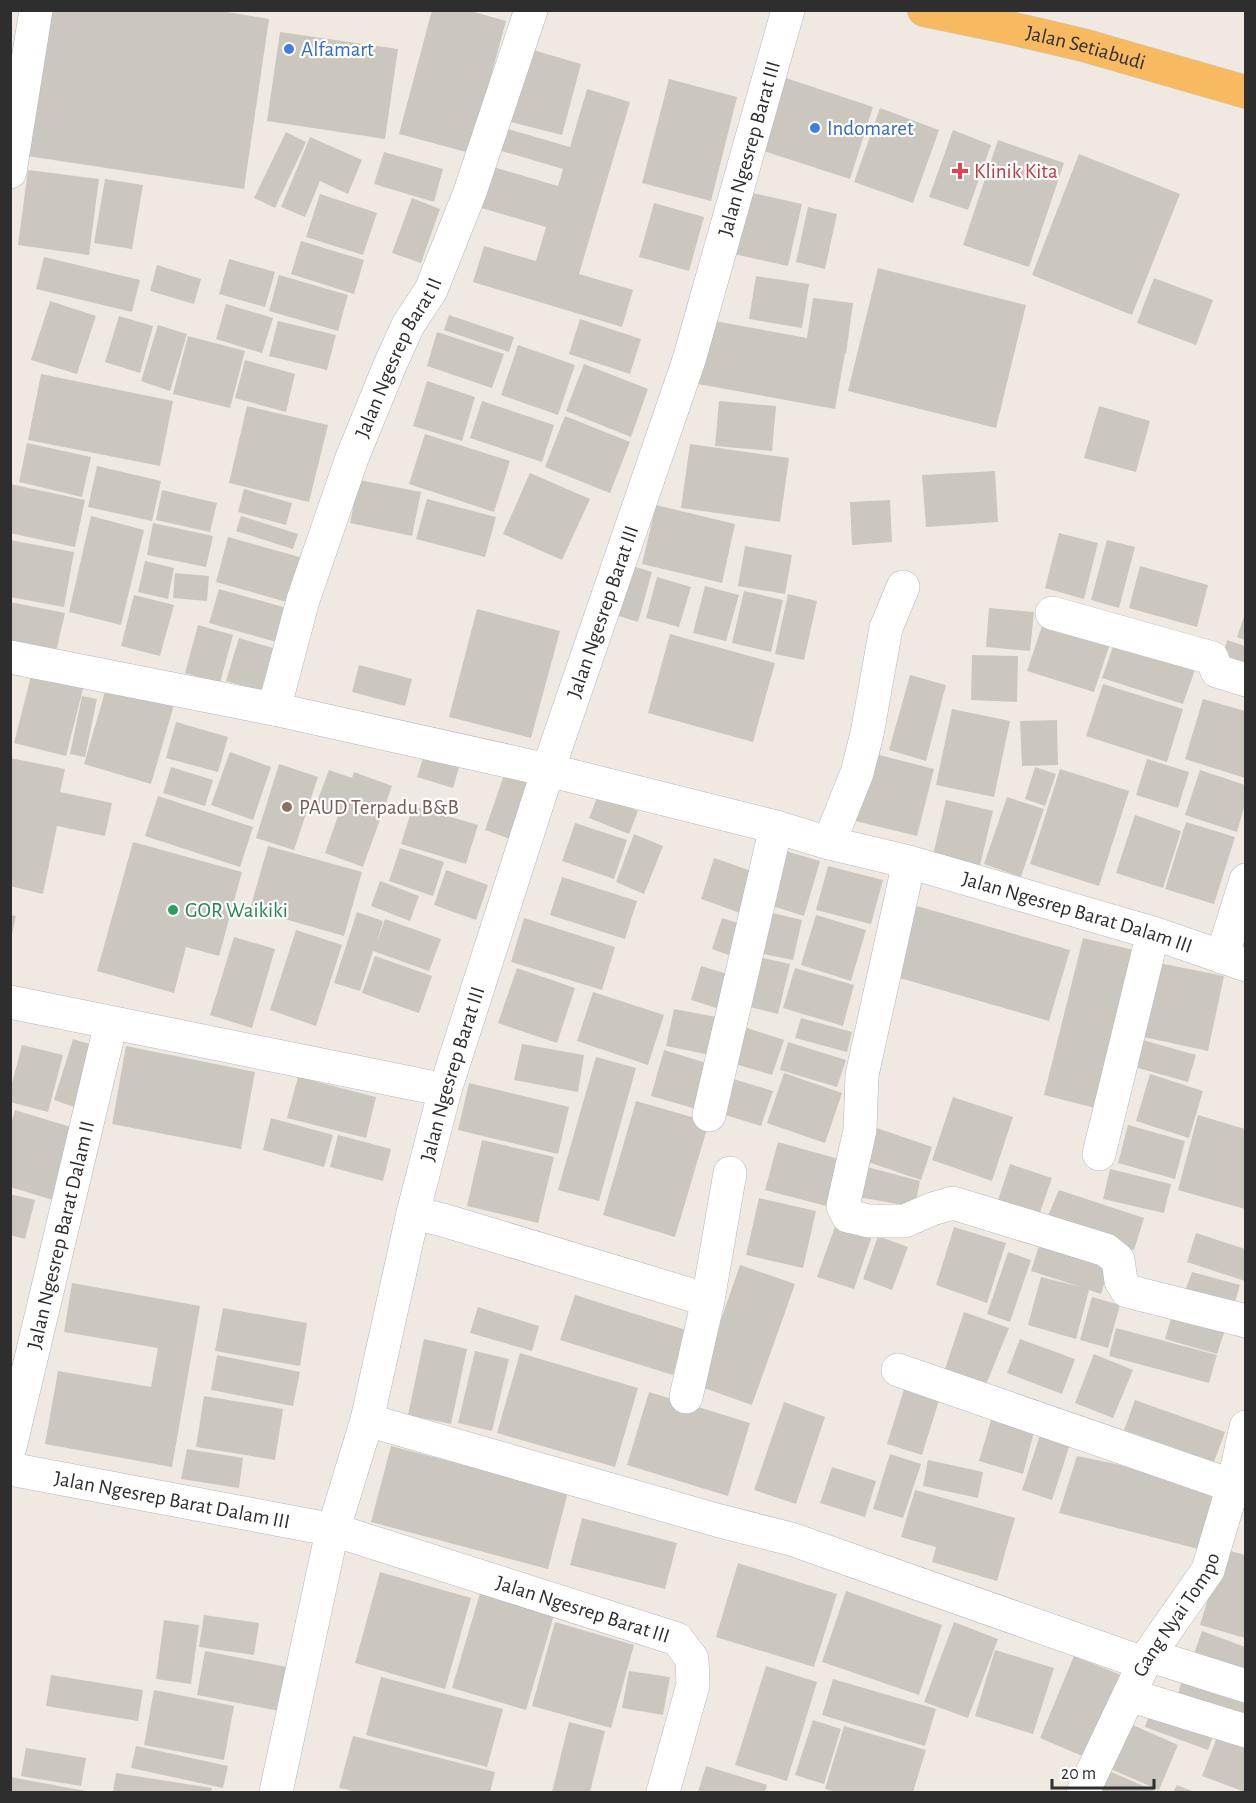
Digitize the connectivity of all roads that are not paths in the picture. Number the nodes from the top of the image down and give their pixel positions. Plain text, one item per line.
1 (36, 10) edge
2 (531, 10) edge
3 (788, 10) edge
4 (924, 10) edge
5 (1245, 92) edge
6 (10, 172) edge
7 (903, 587) dead end
8 (1052, 613) dead end
9 (10, 657) edge
10 (1245, 680) edge
11 (274, 709) junction
12 (548, 770) junction
13 (776, 827) junction
14 (829, 843) junction
15 (909, 862) junction
16 (1245, 880) edge
17 (1154, 933) junction
18 (1234, 961) edge
19 (10, 1002) edge
20 (111, 1023) junction
21 (445, 1090) junction
22 (709, 1115) dead end
23 (1099, 1154) dead end
24 (730, 1173) dead end
25 (413, 1213) junction
26 (708, 1300) junction
27 (1245, 1321) edge
28 (898, 1370) dead end
29 (687, 1397) dead end
30 (367, 1420) junction
31 (1245, 1427) edge
32 (10, 1447) edge
33 (10, 1469) edge
34 (1233, 1486) junction
35 (334, 1530) junction
36 (1140, 1657) junction
37 (1245, 1686) edge
38 (1129, 1695) junction
39 (1245, 1731) edge
40 (276, 1792) edge
41 (663, 1792) edge
42 (1083, 1792) edge

1 - 6 street
2 - 11 street, Jalan Ngesrep Barat II
3 - 12 street, Jalan Ngesrep Barat III
4 - 5 highway, Jalan Setiabudi
7 - 14 street
8 - 10 street
9 - 11 street
11 - 12 street
12 - 13 street, Jalan Ngesrep Barat Dalam III
12 - 21 street, Jalan Ngesrep Barat III
13 - 14 street, Jalan Ngesrep Barat Dalam III
13 - 22 street
14 - 15 street, Jalan Ngesrep Barat Dalam III
15 - 17 street, Jalan Ngesrep Barat Dalam III
15 - 27 street
16 - 18 street
17 - 18 street, Jalan Ngesrep Barat Dalam III
17 - 23 street
19 - 20 street
20 - 21 street
20 - 32 street, Jalan Ngesrep Barat Dalam II
21 - 25 street, Jalan Ngesrep Barat III
24 - 26 street
25 - 26 street
25 - 30 street, Jalan Ngesrep Barat III
26 - 29 street
28 - 34 street
30 - 35 street, Jalan Ngesrep Barat III
30 - 36 street
31 - 34 street, Gang Nyai Tompo
33 - 35 street, Jalan Ngesrep Barat Dalam III
34 - 36 street, Gang Nyai Tompo
35 - 40 street, Jalan Ngesrep Barat III
35 - 41 street, Jalan Ngesrep Barat III
36 - 37 street
36 - 38 street, Gang Nyai Tompo
38 - 39 street
38 - 42 street, Gang Nyai Tompo

